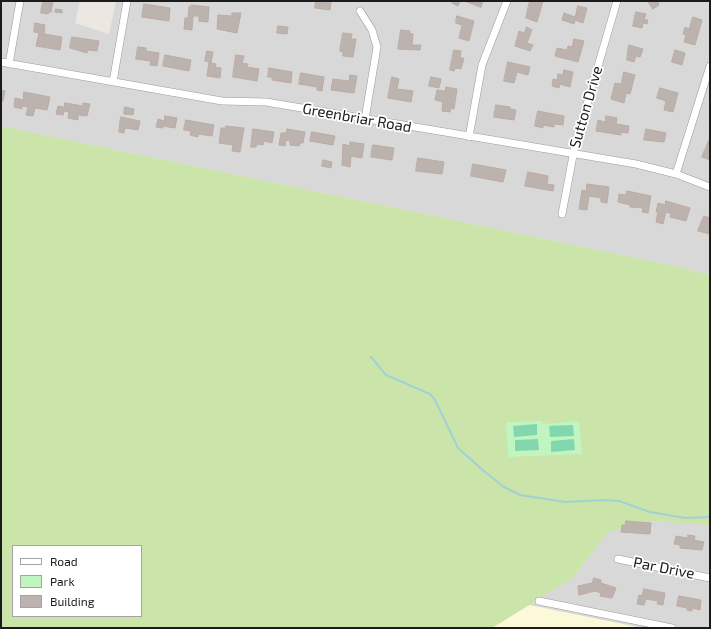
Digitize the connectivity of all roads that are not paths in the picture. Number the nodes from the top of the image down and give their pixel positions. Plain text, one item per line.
1 (20, 1) edge
2 (127, 1) edge
3 (507, 1) edge
4 (617, 1) edge
5 (360, 11) dead end
6 (1, 62) edge
7 (9, 64) junction
8 (710, 66) edge
9 (113, 82) junction
10 (365, 119) junction
11 (468, 137) junction
12 (573, 154) junction
13 (676, 174) junction
14 (710, 187) edge
15 (562, 214) dead end
16 (618, 559) dead end
17 (710, 578) edge
18 (539, 601) dead end
19 (672, 628) edge

1 - 7 street
2 - 9 street
3 - 11 street
4 - 12 street, Sutton Drive
5 - 10 street
6 - 7 street, Greenbriar Road
7 - 9 street, Greenbriar Road
8 - 13 street
9 - 10 street, Greenbriar Road
10 - 11 street, Greenbriar Road
11 - 12 street, Greenbriar Road
12 - 13 street, Greenbriar Road
12 - 15 street, Sutton Drive
13 - 14 street, Greenbriar Road
16 - 17 street, Par Drive
18 - 19 street

